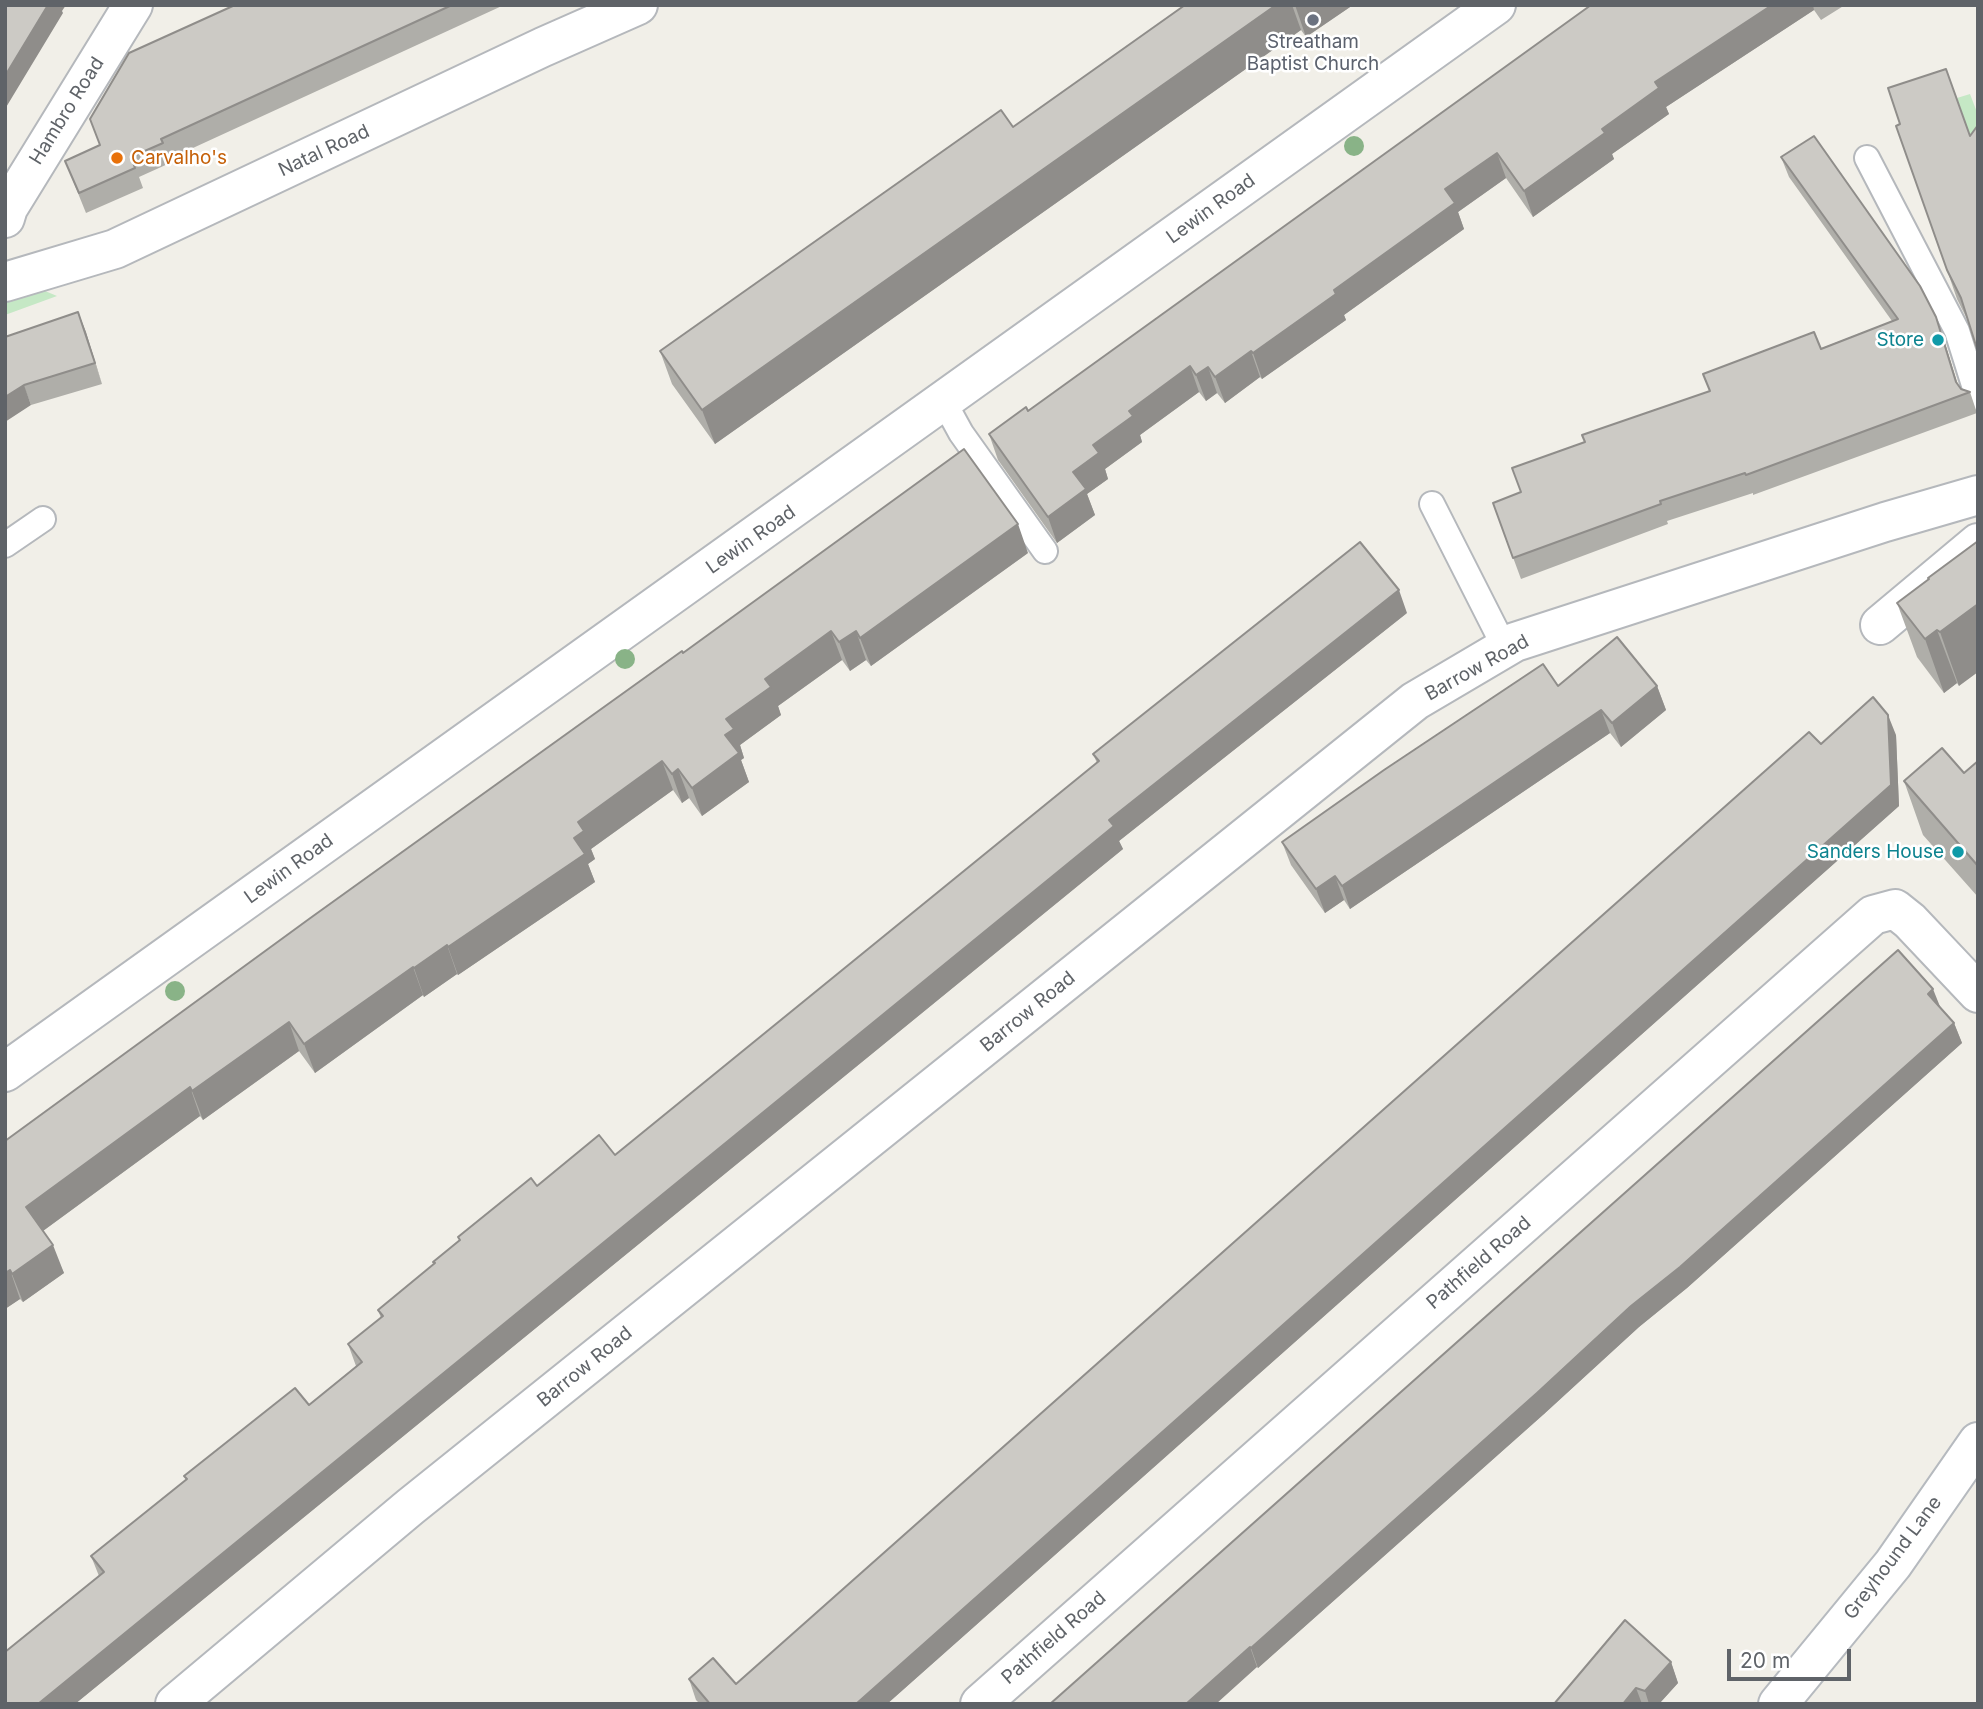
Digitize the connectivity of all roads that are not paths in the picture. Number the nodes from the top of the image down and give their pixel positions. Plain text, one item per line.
1 (133, 5) edge
2 (638, 5) edge
3 (1496, 5) edge
4 (1867, 158) dead end
5 (5, 218) edge
6 (5, 282) edge
7 (1978, 398) edge
8 (944, 402) junction
9 (1978, 495) edge
10 (1432, 504) dead end
11 (43, 519) dead end
12 (1978, 542) edge
13 (5, 545) edge
14 (1045, 551) dead end
15 (1880, 625) dead end
16 (1505, 648) junction
17 (1978, 993) edge
18 (5, 1072) edge
19 (1978, 1441) edge
20 (175, 1704) edge
21 (980, 1704) edge
22 (1778, 1704) edge

1 - 5 street, Hambro Road
2 - 6 street, Natal Road
3 - 8 street, Lewin Road
4 - 7 lane
8 - 14 lane
8 - 18 street, Lewin Road
9 - 16 street, Barrow Road
10 - 16 lane
11 - 13 lane
12 - 15 street
16 - 20 street, Barrow Road
17 - 21 street, Pathfield Road
19 - 22 street, Greyhound Lane

